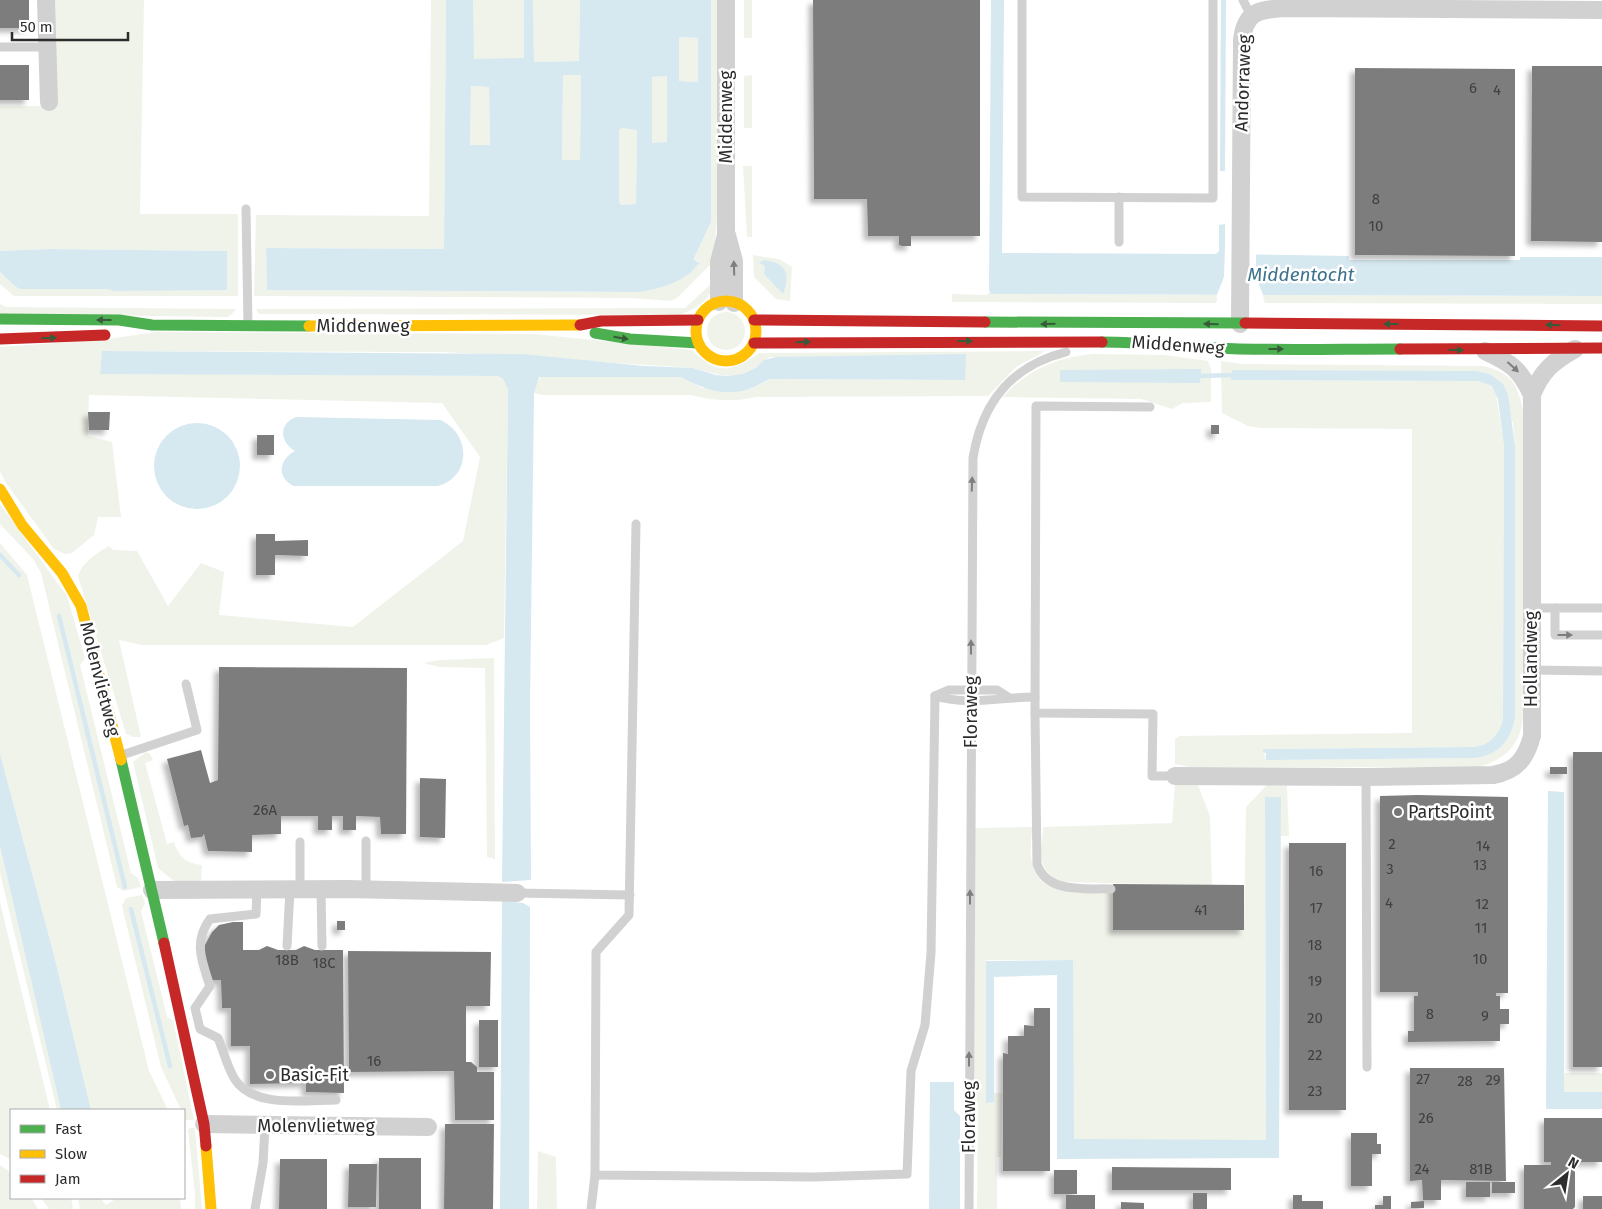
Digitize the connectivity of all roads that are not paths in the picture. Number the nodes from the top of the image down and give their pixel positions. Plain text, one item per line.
1 (46, 0) edge
2 (726, 0) edge
3 (1022, 0) edge
4 (1213, 0) edge
5 (1376, 4) edge
6 (1247, 8) edge
7 (1602, 10) edge
8 (0, 46) edge
9 (47, 47) junction
10 (49, 102) dead end
11 (1119, 197) junction
12 (246, 210) dead end
13 (1119, 242) dead end
14 (727, 302) junction
15 (0, 319) edge
16 (698, 320) junction
17 (754, 320) junction
18 (1240, 324) junction
19 (248, 325) junction
20 (152, 326) junction
21 (1602, 326) edge
22 (573, 327) junction
23 (0, 339) edge
24 (698, 343) junction
25 (754, 343) junction
26 (1158, 346) junction
27 (1577, 348) junction
28 (1602, 348) edge
29 (1483, 350) junction
30 (1532, 396) junction
31 (1150, 407) dead end
32 (0, 489) edge
33 (636, 524) dead end
34 (1531, 608) junction
35 (1555, 608) junction
36 (1602, 608) edge
37 (1602, 636) edge
38 (1531, 670) junction
39 (1602, 671) edge
40 (186, 684) dead end
41 (971, 690) junction
42 (935, 696) junction
43 (1008, 697) junction
44 (1035, 697) junction
45 (971, 701) junction
46 (1035, 713) junction
47 (119, 756) junction
48 (1175, 776) joint
49 (1366, 777) junction
50 (366, 841) dead end
51 (300, 842) dead end
52 (1111, 889) dead end
53 (152, 890) junction
54 (257, 890) junction
55 (295, 890) junction
56 (321, 890) junction
57 (366, 890) junction
58 (517, 893) joint
59 (630, 895) junction
60 (287, 946) dead end
61 (322, 946) dead end
62 (195, 1008) junction
63 (179, 1014) junction
64 (1367, 1067) dead end
65 (336, 1100) dead end
66 (204, 1124) junction
67 (265, 1126) junction
68 (428, 1127) dead end
69 (595, 1175) junction
70 (211, 1209) edge
71 (254, 1209) edge
72 (591, 1209) edge
73 (969, 1209) edge

1 - 9 street
2 - 14 street, Middenweg
3 - 11 lane
4 - 11 lane
5 - 6 street, Andorraweg
5 - 7 street, Andorraweg
6 - 18 street, Andorraweg
8 - 9 lane
9 - 10 street
11 - 13 lane
12 - 19 lane
14 - 16 street
14 - 17 street
20 -> 15 street, Middenweg
16 - 22 street, Middenweg
16 - 24 street
18 -> 17 street, Middenweg
17 - 25 street
21 -> 18 street, Middenweg
19 - 20 street, Middenweg
19 - 22 street, Middenweg
23 -> 20 street, Middenweg
22 -> 24 street, Middenweg
24 - 25 street
25 -> 26 street, Middenweg
26 -> 29 street, Middenweg
41 -> 26 lane, Floraweg
27 - 28 street, Middenweg
27 - 29 street, Middenweg
27 - 30 street, Hollandweg
29 -> 30 street, Hollandweg
30 - 34 street, Hollandweg
31 - 44 lane
32 - 47 street, Molenvlietweg
33 - 59 lane
34 - 35 lane
34 - 38 street, Hollandweg
35 - 36 lane
35 -> 37 lane
38 - 39 lane
38 - 49 street, Hollandweg
40 - 47 lane
41 - 42 lane
41 - 43 lane
41 - 45 lane, Floraweg
42 - 45 lane
42 - 69 lane
43 - 44 lane
43 - 45 lane
44 - 46 lane
73 -> 45 lane, Floraweg
46 - 48 lane
46 - 52 lane
47 - 53 street, Molenvlietweg
48 - 49 street, Hollandweg
49 - 64 lane
50 - 57 lane
51 - 55 lane
53 - 54 street
53 - 63 street, Molenvlietweg
54 - 55 street
54 - 62 lane
55 - 56 street
55 - 60 lane
56 - 57 street
56 - 61 lane
57 - 58 street
58 - 59 lane
59 - 69 lane
62 - 63 lane
62 - 65 lane
63 - 66 street, Molenvlietweg
66 - 67 street, Molenvlietweg
66 - 70 street, Molenvlietweg
67 - 68 street, Molenvlietweg
67 - 71 lane
69 - 72 lane

